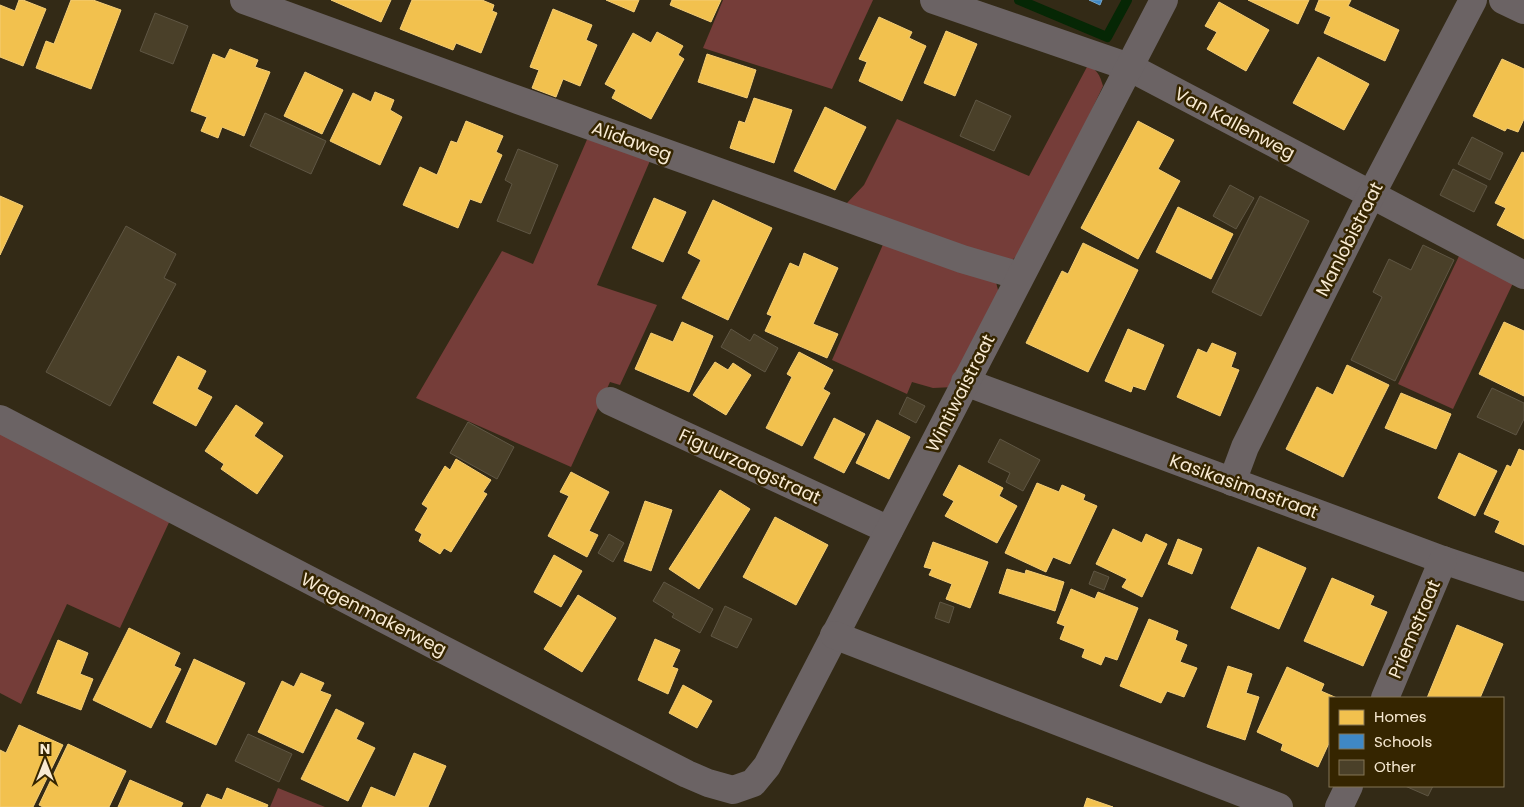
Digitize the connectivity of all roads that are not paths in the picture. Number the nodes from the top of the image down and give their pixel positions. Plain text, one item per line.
1 (244, 0) edge
2 (935, 0) edge
3 (1164, 0) edge
4 (1473, 0) edge
5 (1503, 0) edge
6 (1524, 10) edge
7 (1129, 67) junction
8 (1371, 195) junction
9 (1020, 276) junction
10 (1524, 276) edge
11 (966, 382) junction
12 (610, 402) dead end
13 (0, 419) edge
14 (1232, 482) junction
15 (889, 530) junction
16 (1442, 560) junction
17 (1524, 587) edge
18 (834, 635) junction
19 (1385, 697) edge
20 (753, 783) joint
21 (1349, 787) edge
22 (1251, 802) edge
23 (1279, 807) edge
24 (1339, 807) edge

1 - 9 street, Alidaweg
2 - 7 street, Van Kallenweg
3 - 7 street, Wintiwaistraat
4 - 8 street, Manlobistraat
5 - 6 street
7 - 8 street, Van Kallenweg
7 - 9 street, Wintiwaistraat
8 - 10 street, Van Kallenweg
8 - 14 street, Manlobistraat
9 - 11 street, Wintiwaistraat
11 - 14 street, Kasikasimastraat
11 - 15 street, Wintiwaistraat
12 - 15 street, Figuurzaagstraat
13 - 20 street, Wagenmakerweg
14 - 16 street, Kasikasimastraat
15 - 18 street, Wintiwaistraat
16 - 17 street, Kasikasimastraat
16 - 19 street, Priemstraat
18 - 20 street, Wintiwaistraat
18 - 22 street
21 - 24 street
22 - 23 street

